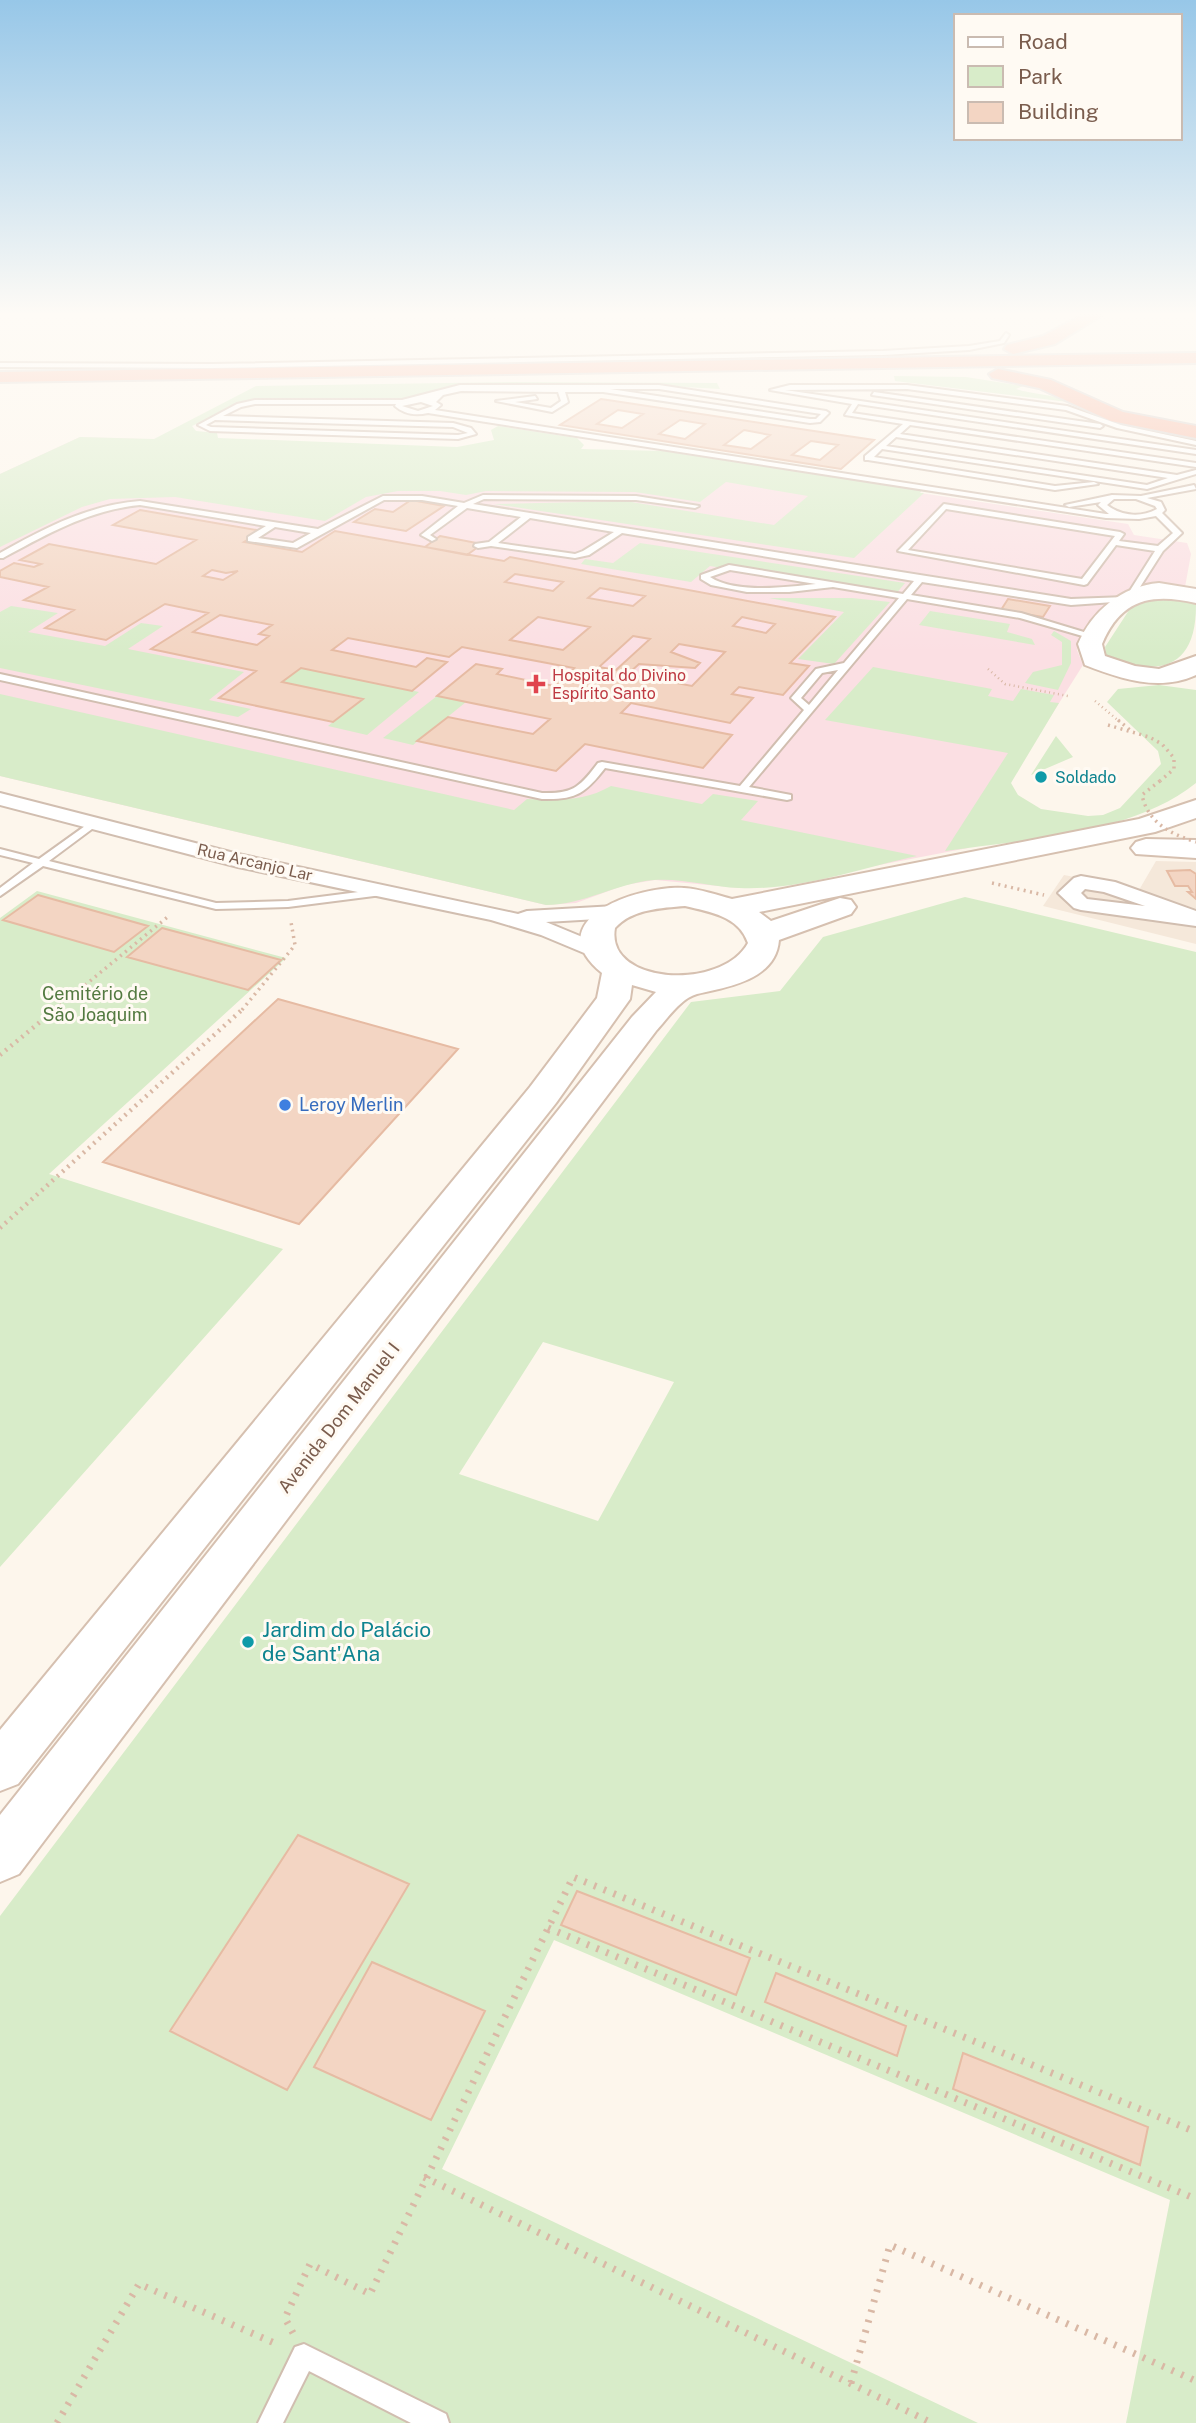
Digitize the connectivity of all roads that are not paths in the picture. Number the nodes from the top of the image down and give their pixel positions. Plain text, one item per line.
1 (208, 428) edge
2 (465, 428) edge
3 (537, 428) edge
4 (584, 428) edge
5 (902, 428) edge
6 (936, 428) edge
7 (1026, 428) edge
8 (1121, 428) joint
9 (1176, 428) edge
10 (1196, 432) edge
11 (894, 435) junction
12 (1110, 440) junction
13 (1196, 443) edge
14 (880, 447) junction
15 (1196, 452) edge
16 (1196, 465) edge
17 (1196, 472) edge
18 (1179, 478) junction
19 (1110, 481) junction
20 (1195, 486) edge
21 (1137, 497) junction
22 (1106, 499) junction
23 (465, 505) junction
24 (695, 506) dead end
25 (1158, 508) junction
26 (527, 516) junction
27 (1126, 516) junction
28 (1139, 516) junction
29 (273, 525) junction
30 (620, 531) junction
31 (319, 532) junction
32 (1169, 538) junction
33 (432, 539) dead end
34 (1115, 543) junction
35 (491, 544) junction
36 (478, 546) dead end
37 (1160, 550) junction
38 (0, 556) edge
39 (1153, 564) junction
40 (920, 579) junction
41 (837, 584) junction
42 (1183, 592) edge
43 (907, 596) junction
44 (1128, 597) junction
45 (1093, 636) junction
46 (1196, 664) edge
47 (849, 665) junction
48 (0, 677) edge
49 (1163, 677) junction
50 (1196, 685) edge
51 (810, 711) junction
52 (742, 789) junction
53 (787, 797) dead end
54 (0, 799) edge
55 (1196, 809) edge
56 (92, 824) junction
57 (1196, 839) edge
58 (1146, 848) junction
59 (1196, 849) edge
60 (0, 852) edge
61 (42, 862) junction
62 (382, 892) junction
63 (0, 893) edge
64 (1081, 904) road end
65 (733, 908) junction
66 (615, 912) junction
67 (512, 917) junction
68 (1196, 919) edge
69 (763, 934) junction
70 (610, 962) junction
71 (686, 986) junction
72 (0, 1768) edge
73 (0, 1857) edge
74 (270, 2423) edge
75 (437, 2423) edge

1 - 2 lane
3 - 27 lane
4 - 22 lane
5 - 11 lane
6 - 16 lane
7 - 12 lane
8 - 12 lane
8 - 13 lane
9 - 10 highway
11 - 14 lane
11 - 18 lane
12 - 15 lane
14 - 19 lane
14 - 19 lane
17 - 18 lane
18 - 19 lane
20 - 21 lane
20 - 25 lane
21 - 22 lane
21 - 25 lane
22 - 27 lane
23 - 24 lane
23 - 26 lane
23 - 31 lane
23 - 33 lane
25 - 28 lane
25 - 32 lane
26 - 30 lane
26 - 35 lane
27 - 28 lane
28 - 32 lane
29 - 31 lane
29 - 31 lane
29 - 38 lane
30 - 35 lane
30 - 40 lane
32 - 37 lane
34 - 34 lane
34 - 37 lane
35 - 36 lane
37 - 39 lane
39 - 42 lane
39 - 44 lane
40 - 43 lane
40 - 44 lane
41 - 41 lane
41 - 43 lane
42 - 44 main road
43 - 45 lane
43 - 47 lane
44 - 45 main road
45 - 49 main road
46 - 49 main road
47 - 51 lane
47 - 51 lane
48 - 52 lane
49 - 50 main road
51 - 52 lane
52 - 53 lane
54 - 56 street, Rua Arcanjo Lar
55 - 65 main road
56 - 61 lane
56 - 62 street, Rua Arcanjo Lar
57 - 58 main road
58 - 59 main road
58 - 69 main road
60 - 61 lane
61 - 62 lane
61 - 63 lane
62 - 67 street, Rua Arcanjo Lar
64 - 68 street
65 - 66 main road
65 - 69 main road
66 - 67 street
66 - 70 main road
67 - 70 street
69 - 71 main road
70 - 71 main road
70 - 72 main road
71 - 73 main road, Avenida Dom Manuel I
74 - 75 lane

